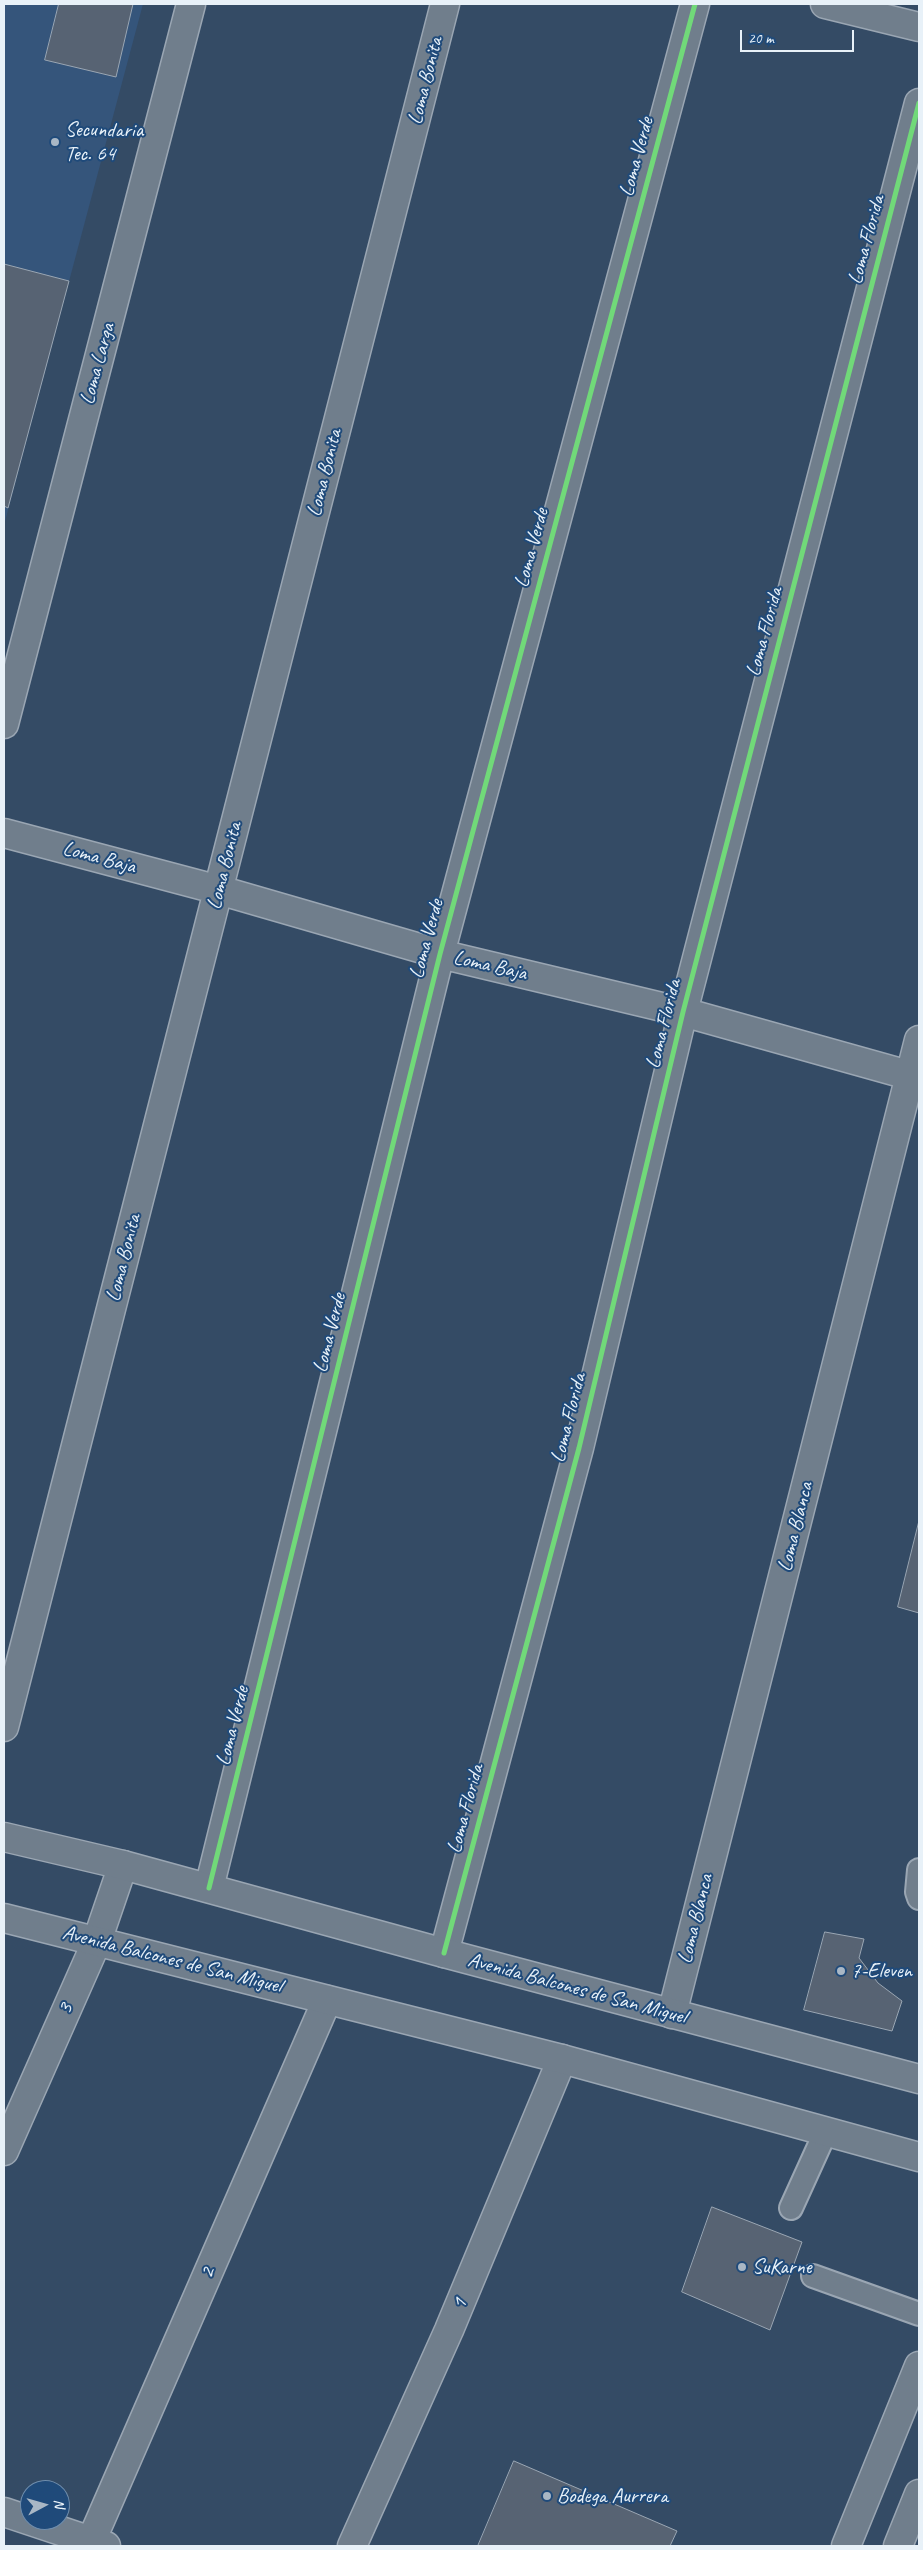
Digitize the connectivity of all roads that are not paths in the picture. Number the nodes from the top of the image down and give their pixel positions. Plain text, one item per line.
1 (191, 4) edge
2 (446, 4) edge
3 (695, 4) edge
4 (825, 4) edge
5 (919, 27) edge
6 (919, 103) edge
7 (4, 724) edge
8 (4, 833) edge
9 (218, 890) junction
10 (440, 954) junction
11 (683, 1012) junction
12 (919, 1040) edge
13 (914, 1077) edge
14 (4, 1728) edge
15 (4, 1837) edge
16 (123, 1865) junction
17 (919, 1870) edge
18 (209, 1888) junction
19 (919, 1898) edge
20 (4, 1918) edge
21 (96, 1941) junction
22 (444, 1953) junction
23 (327, 2000) junction
24 (672, 2014) junction
25 (562, 2059) junction
26 (919, 2079) edge
27 (826, 2131) junction
28 (4, 2151) edge
29 (919, 2157) edge
30 (791, 2208) dead end
31 (813, 2276) dead end
32 (919, 2314) edge
33 (919, 2366) edge
34 (919, 2494) edge
35 (4, 2512) edge
36 (95, 2544) edge
37 (352, 2546) edge
38 (846, 2546) edge
39 (898, 2546) edge

1 - 7 street, Loma Larga
2 - 9 street, Loma Bonita
3 - 10 street, Loma Verde
4 - 5 street
6 - 11 street, Loma Florida
8 - 9 street, Loma Baja
9 - 10 street, Loma Baja
9 - 14 street, Loma Bonita
10 - 11 street, Loma Baja
10 - 18 street, Loma Verde
11 - 13 street, Loma Baja
11 - 22 street, Loma Florida
12 - 13 street, Loma Blanca
13 - 24 street, Loma Blanca
15 - 16 street, Avenida Balcones de San Miguel
16 - 18 street, Avenida Balcones de San Miguel
16 - 21 street, 3
17 - 19 lane
18 - 22 street, Avenida Balcones de San Miguel
20 - 21 street, Avenida Balcones de San Miguel
21 - 23 street, Avenida Balcones de San Miguel
21 - 28 street, 3
22 - 24 street, Avenida Balcones de San Miguel
23 - 25 street, Avenida Balcones de San Miguel
23 - 36 street, 2
24 - 26 street, Avenida Balcones de San Miguel
25 - 27 street, Avenida Balcones de San Miguel
25 - 37 street, 1
27 - 29 street, Avenida Balcones de San Miguel
27 - 30 lane
31 - 32 lane
33 - 38 street
34 - 39 street
35 - 36 street

